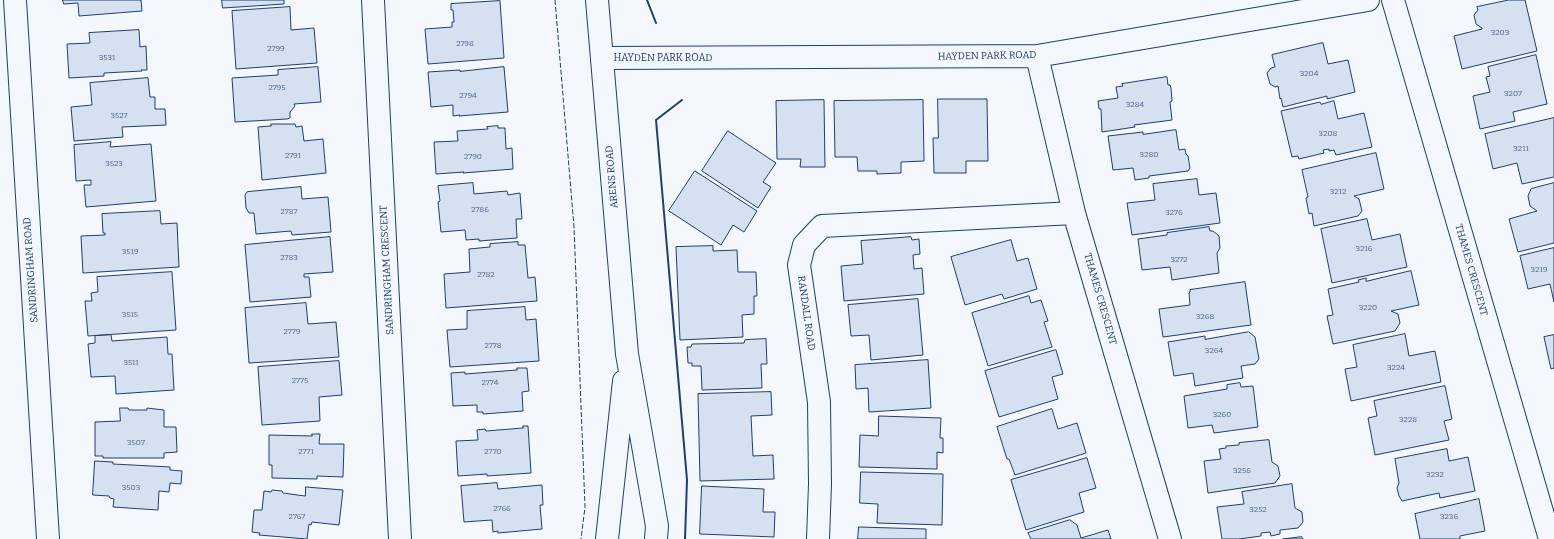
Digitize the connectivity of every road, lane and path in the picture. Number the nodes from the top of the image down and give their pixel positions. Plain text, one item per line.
1 (14, 0) edge
2 (373, 0) edge
3 (597, 0) edge
4 (1368, 0) edge
5 (1393, 0) edge
6 (1037, 56) junction
7 (602, 58) junction
8 (1074, 212) junction
9 (627, 354) junction
10 (48, 539) edge
11 (400, 539) edge
12 (607, 539) edge
13 (656, 539) edge
14 (818, 539) edge
15 (1170, 539) edge
16 (1550, 539) edge

1 - 10 street, SANDRINGHAM ROAD
2 - 11 street, SANDRINGHAM CRESCENT
3 - 7 street, ARENS ROAD
4 - 6 street, HAYDEN PARK ROAD
5 - 16 street, THAMES CRESCENT
6 - 7 street, HAYDEN PARK ROAD
6 - 8 street, THAMES CRESCENT
7 - 9 street, ARENS ROAD
8 - 14 street, RANDALL ROAD
8 - 15 street, THAMES CRESCENT
9 - 12 street, ARENS ROAD
9 - 13 street, ARENS ROAD

